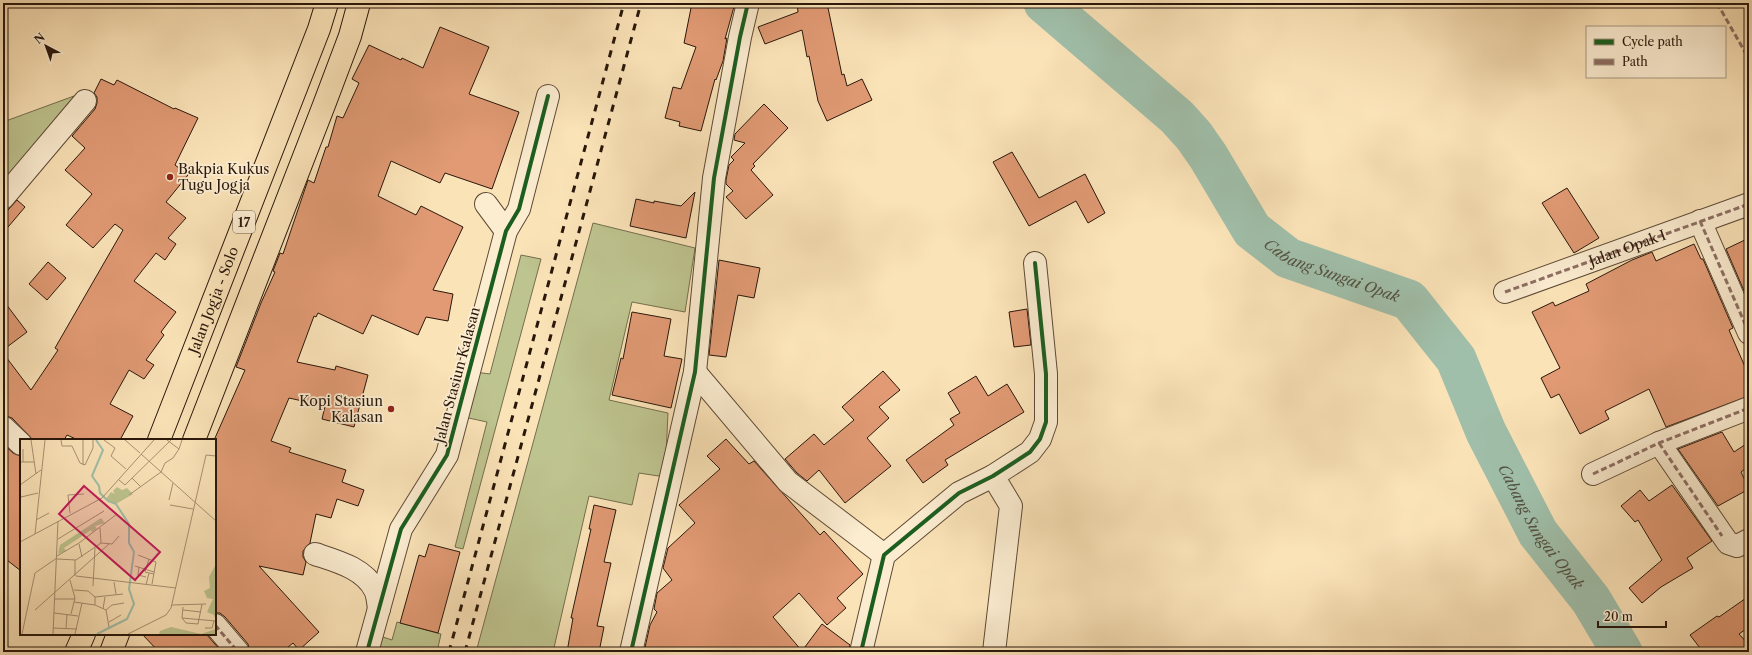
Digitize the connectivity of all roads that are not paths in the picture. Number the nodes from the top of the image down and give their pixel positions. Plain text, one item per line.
1 (327, 3) edge
2 (359, 3) edge
3 (748, 3) edge
4 (548, 96) dead end
5 (85, 101) dead end
6 (3, 198) edge
7 (486, 204) dead end
8 (1749, 204) edge
9 (1700, 221) junction
10 (506, 231) junction
11 (1035, 263) dead end
12 (1505, 292) dead end
13 (1749, 333) edge
14 (695, 372) junction
15 (1749, 408) edge
16 (3, 427) edge
17 (158, 439) edge
18 (194, 439) edge
19 (20, 443) edge
20 (1660, 443) junction
21 (1593, 474) dead end
22 (993, 476) junction
23 (1749, 540) edge
24 (315, 554) dead end
25 (884, 555) junction
26 (379, 609) junction
27 (216, 626) edge
28 (84, 635) edge
29 (118, 635) edge
30 (76, 652) edge
31 (111, 652) edge
32 (238, 652) edge
33 (367, 652) edge
34 (631, 652) edge
35 (861, 652) edge
36 (994, 652) edge

1 - 17 highway, Jalan Jogja - Solo / 17
2 - 18 highway, 17
3 - 14 street
4 - 10 street, Jalan Stasiun Kalasan
5 - 6 street
7 - 10 street
8 - 9 street, Jalan Opak I
9 - 12 street, Jalan Opak I
9 - 13 street
10 - 26 street, Jalan Stasiun Kalasan
11 - 22 street
14 - 25 street
14 - 34 street
15 - 20 street
16 - 19 street
20 - 21 street
20 - 23 street
22 - 25 street
22 - 36 street
24 - 26 street
25 - 35 street
26 - 33 street, Jalan Stasiun Kalasan
27 - 32 street
28 - 30 highway
29 - 31 highway

